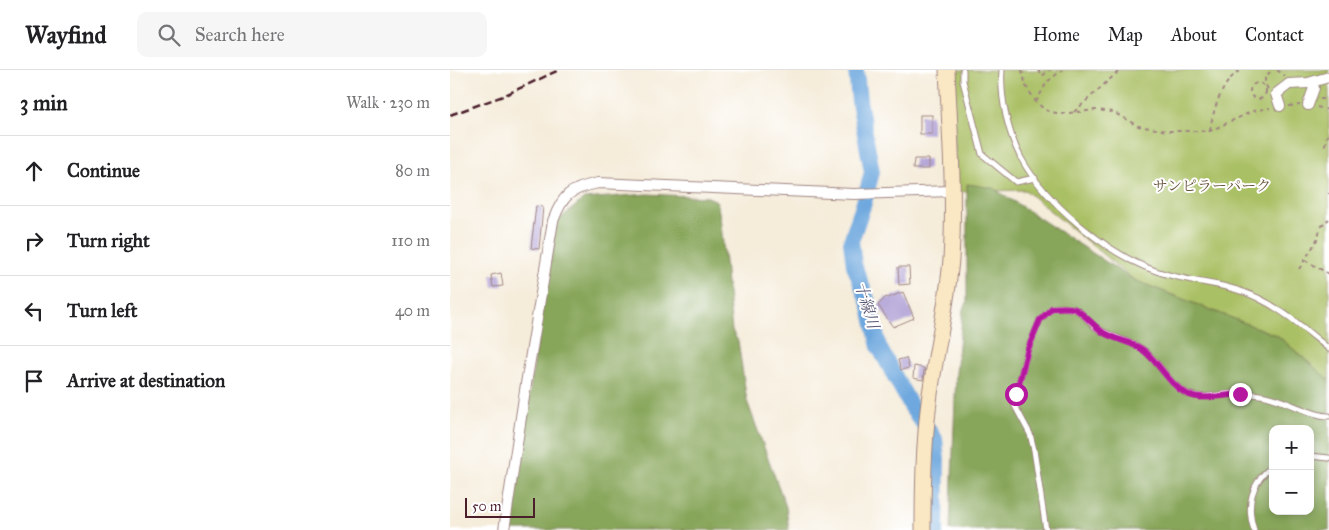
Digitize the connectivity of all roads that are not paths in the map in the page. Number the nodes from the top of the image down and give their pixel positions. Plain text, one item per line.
1 (947, 70) edge
2 (963, 70) edge
3 (1002, 70) edge
4 (1329, 76) edge
5 (1314, 88) dead end
6 (1308, 105) road end
7 (1280, 106) road end
8 (1035, 178) junction
9 (952, 191) junction
10 (1329, 349) edge
11 (1329, 416) edge
12 (1314, 456) edge
13 (1329, 458) edge
14 (1269, 470) edge
15 (504, 530) edge
16 (923, 530) edge
17 (1046, 530) edge
18 (1254, 530) edge

1 - 9 street
2 - 8 lane
3 - 8 lane
4 - 7 street
5 - 6 street
8 - 10 lane
9 - 15 street
9 - 16 street
11 - 17 lane
12 - 13 lane
14 - 18 lane

